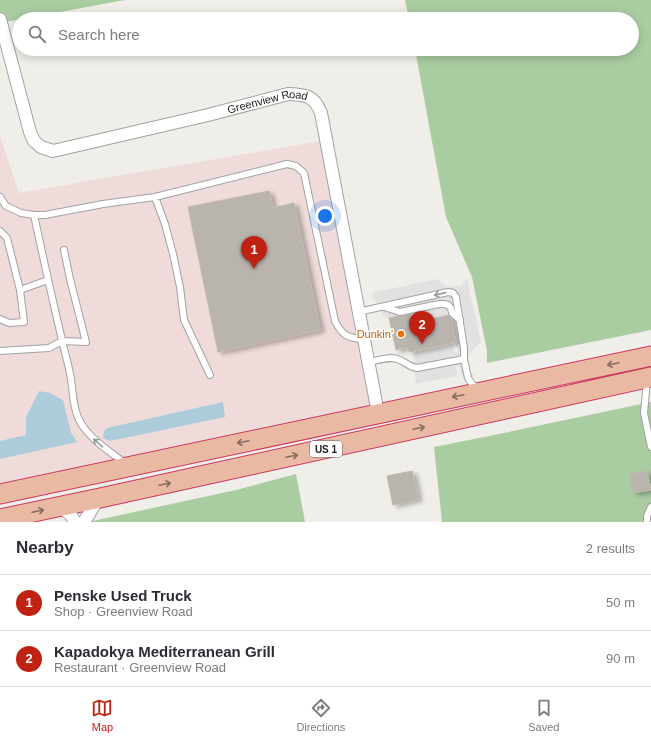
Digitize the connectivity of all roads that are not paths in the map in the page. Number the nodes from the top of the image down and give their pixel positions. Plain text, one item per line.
1 (0, 19) edge
2 (0, 197) edge
3 (155, 197) junction
4 (34, 215) junction
5 (0, 231) edge
6 (64, 250) dead end
7 (48, 280) junction
8 (20, 290) junction
9 (382, 307) junction
10 (358, 312) junction
11 (0, 319) edge
12 (460, 320) junction
13 (363, 339) junction
14 (62, 341) junction
15 (0, 351) edge
16 (651, 356) edge
17 (464, 359) junction
18 (368, 362) junction
19 (210, 375) dead end
20 (649, 377) edge
21 (482, 392) junction
22 (378, 414) junction
23 (651, 447) edge
24 (129, 467) junction
25 (0, 494) edge
26 (100, 498) junction
27 (60, 506) junction
28 (651, 507) edge
29 (0, 519) edge
30 (75, 522) edge
31 (84, 522) edge
32 (647, 522) edge

1 - 10 street, Greenview Road
2 - 4 lane
3 - 4 lane
3 - 13 lane
3 - 19 lane
4 - 7 lane
5 - 8 lane
6 - 14 lane
7 - 8 lane
7 - 14 lane
8 - 11 lane
9 - 10 lane
9 - 12 lane
12 -> 9 lane
10 - 13 street, Greenview Road
12 - 17 lane
13 - 18 street, Greenview Road
14 - 15 lane
24 -> 14 lane
16 -> 21 highway, US 1
17 - 18 lane
17 - 21 lane
18 - 22 street, Greenview Road
20 - 23 lane
26 -> 20 highway, US 1
21 -> 22 highway, US 1
22 -> 24 highway, US 1
24 - 25 highway, US 1
26 - 27 highway, US 1
26 - 31 street
29 -> 27 highway, US 1
27 - 30 street
28 - 32 lane

